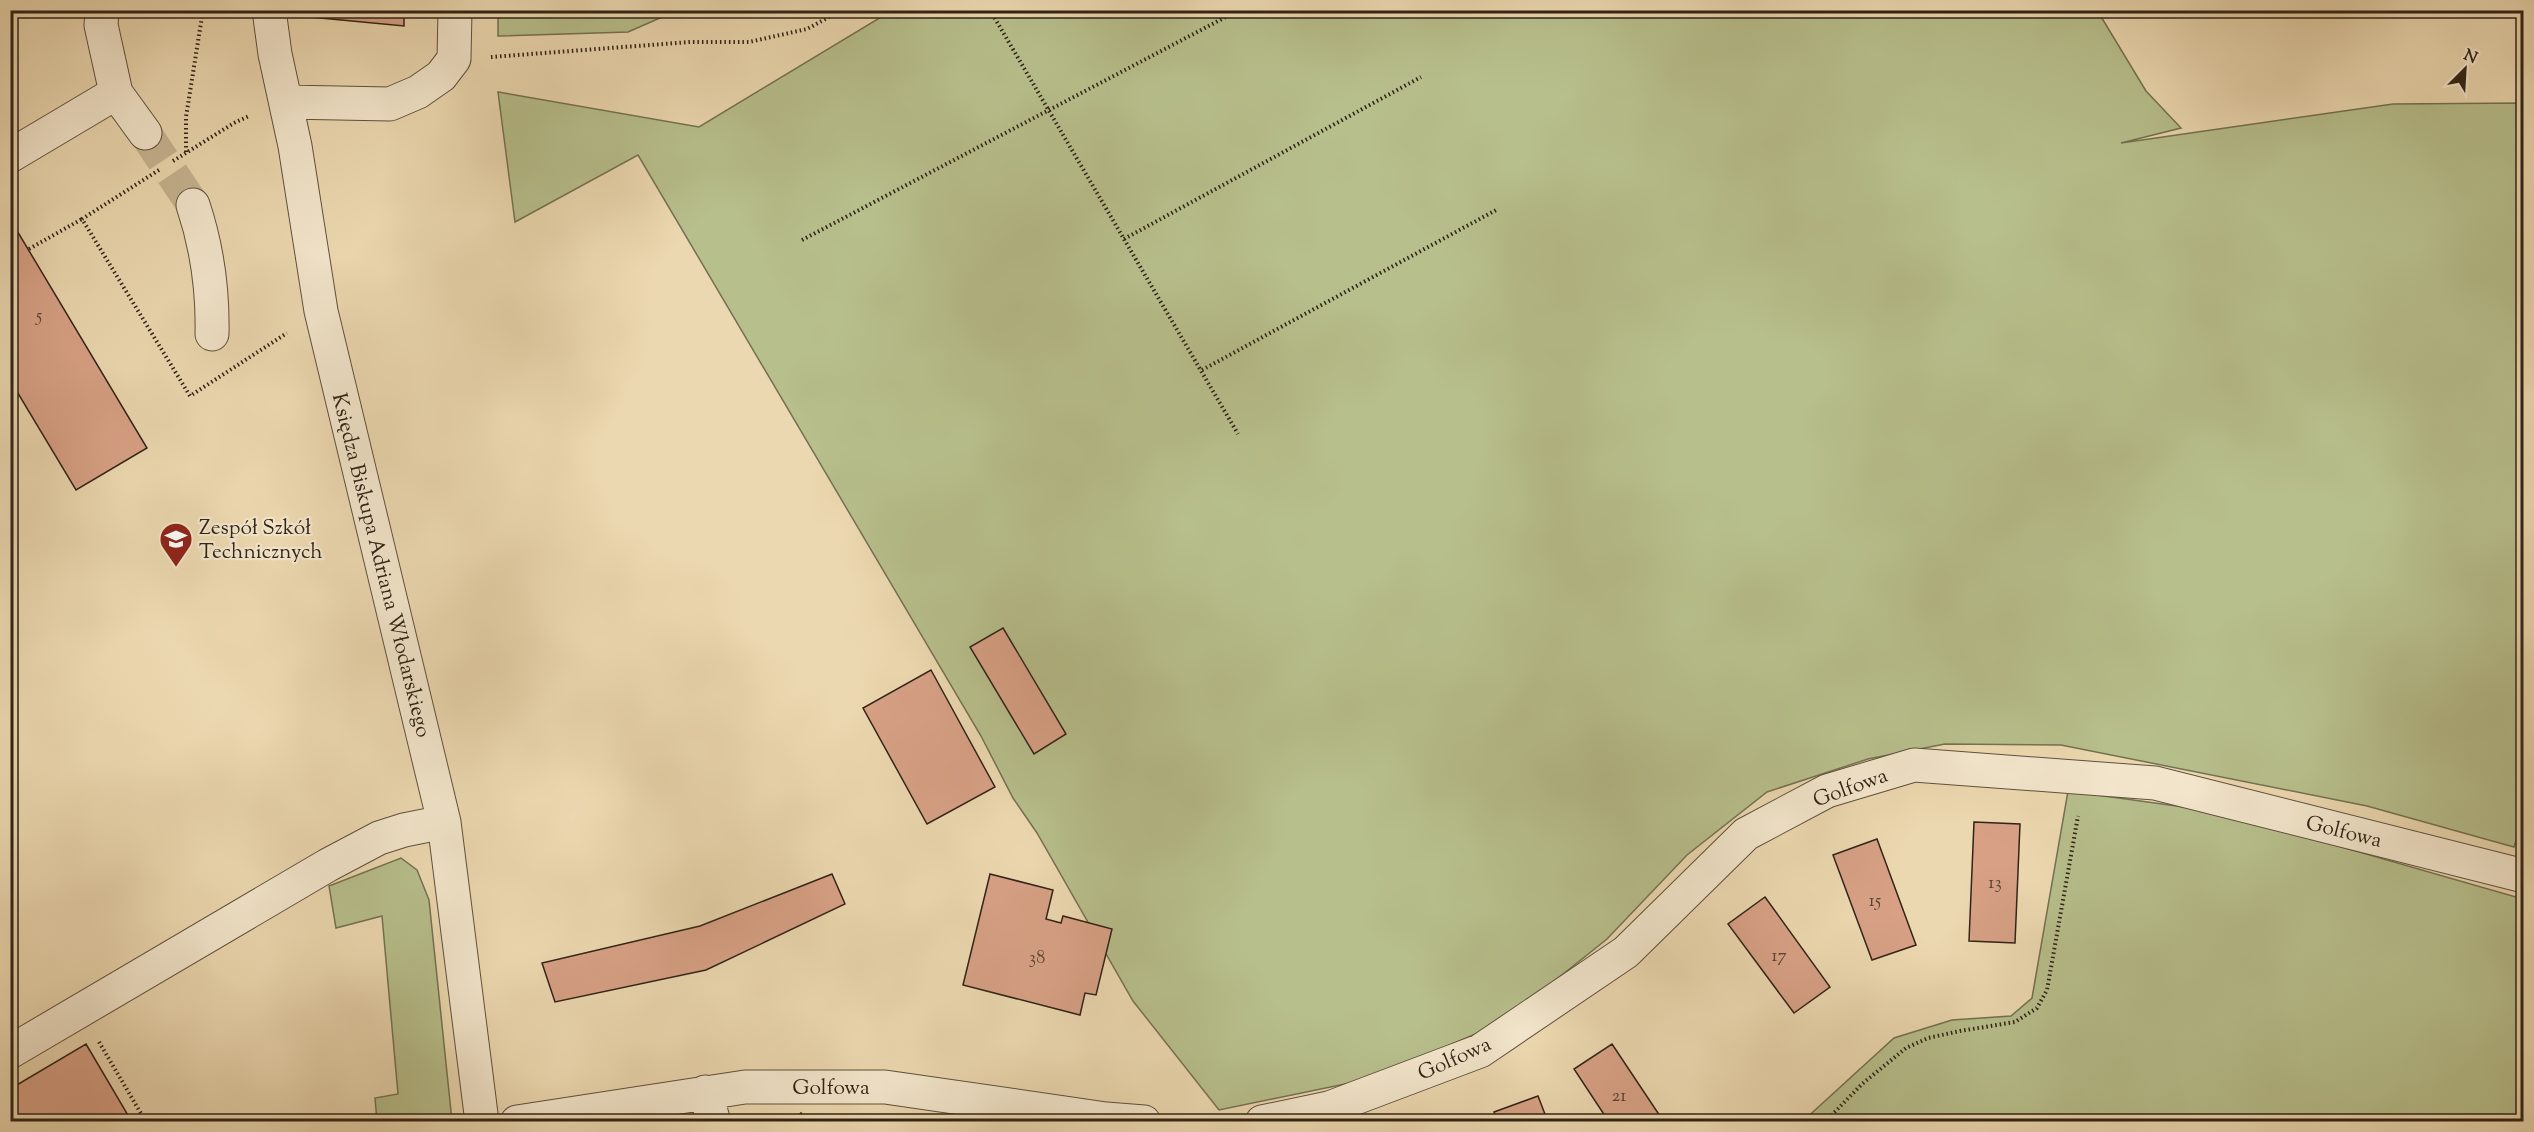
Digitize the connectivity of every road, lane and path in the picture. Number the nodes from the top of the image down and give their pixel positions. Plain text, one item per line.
1 (102, 10) edge
2 (202, 10) edge
3 (268, 10) edge
4 (455, 10) edge
5 (842, 10) edge
6 (990, 10) edge
7 (1239, 10) edge
8 (454, 59) junction
9 (1422, 77) dead end
10 (116, 93) junction
11 (286, 102) junction
12 (1050, 112) junction
13 (234, 123) dead end
14 (145, 133) tunnel mouth
15 (186, 153) junction
16 (10, 156) edge
17 (193, 205) tunnel mouth
18 (1498, 209) dead end
19 (82, 219) junction
20 (1124, 239) junction
21 (802, 240) dead end
22 (29, 249) dead end
23 (288, 333) dead end
24 (212, 334) dead end
25 (1202, 370) junction
26 (1238, 434) dead end
27 (2084, 778) junction
28 (444, 822) junction
29 (2523, 876) edge
30 (80, 1011) junction
31 (10, 1052) edge
32 (710, 1107) edge
33 (146, 1122) edge
34 (482, 1122) edge
35 (518, 1122) edge
36 (1144, 1122) edge
37 (1262, 1122) edge
38 (1825, 1122) edge

1 - 10 street
2 - 15 path
3 - 11 street, Księdza Biskupa Adriana Włodarskiego
4 - 8 street
5 - 8 path
6 - 12 path
7 - 12 path
8 - 11 street
9 - 20 path
10 - 14 street
10 - 16 street
11 - 28 street, Księdza Biskupa Adriana Włodarskiego
12 - 20 path
12 - 21 path
13 - 15 path
15 - 19 path
17 - 24 street
18 - 25 path
19 - 22 path
19 - 23 path
20 - 25 path
25 - 26 path
27 - 29 street, Golfowa
27 - 37 street, Golfowa
27 - 38 path
28 - 30 street
28 - 34 street, Księdza Biskupa Adriana Włodarskiego
30 - 31 street
30 - 33 path
32 - 35 street, Golfowa
32 - 36 street, Golfowa

